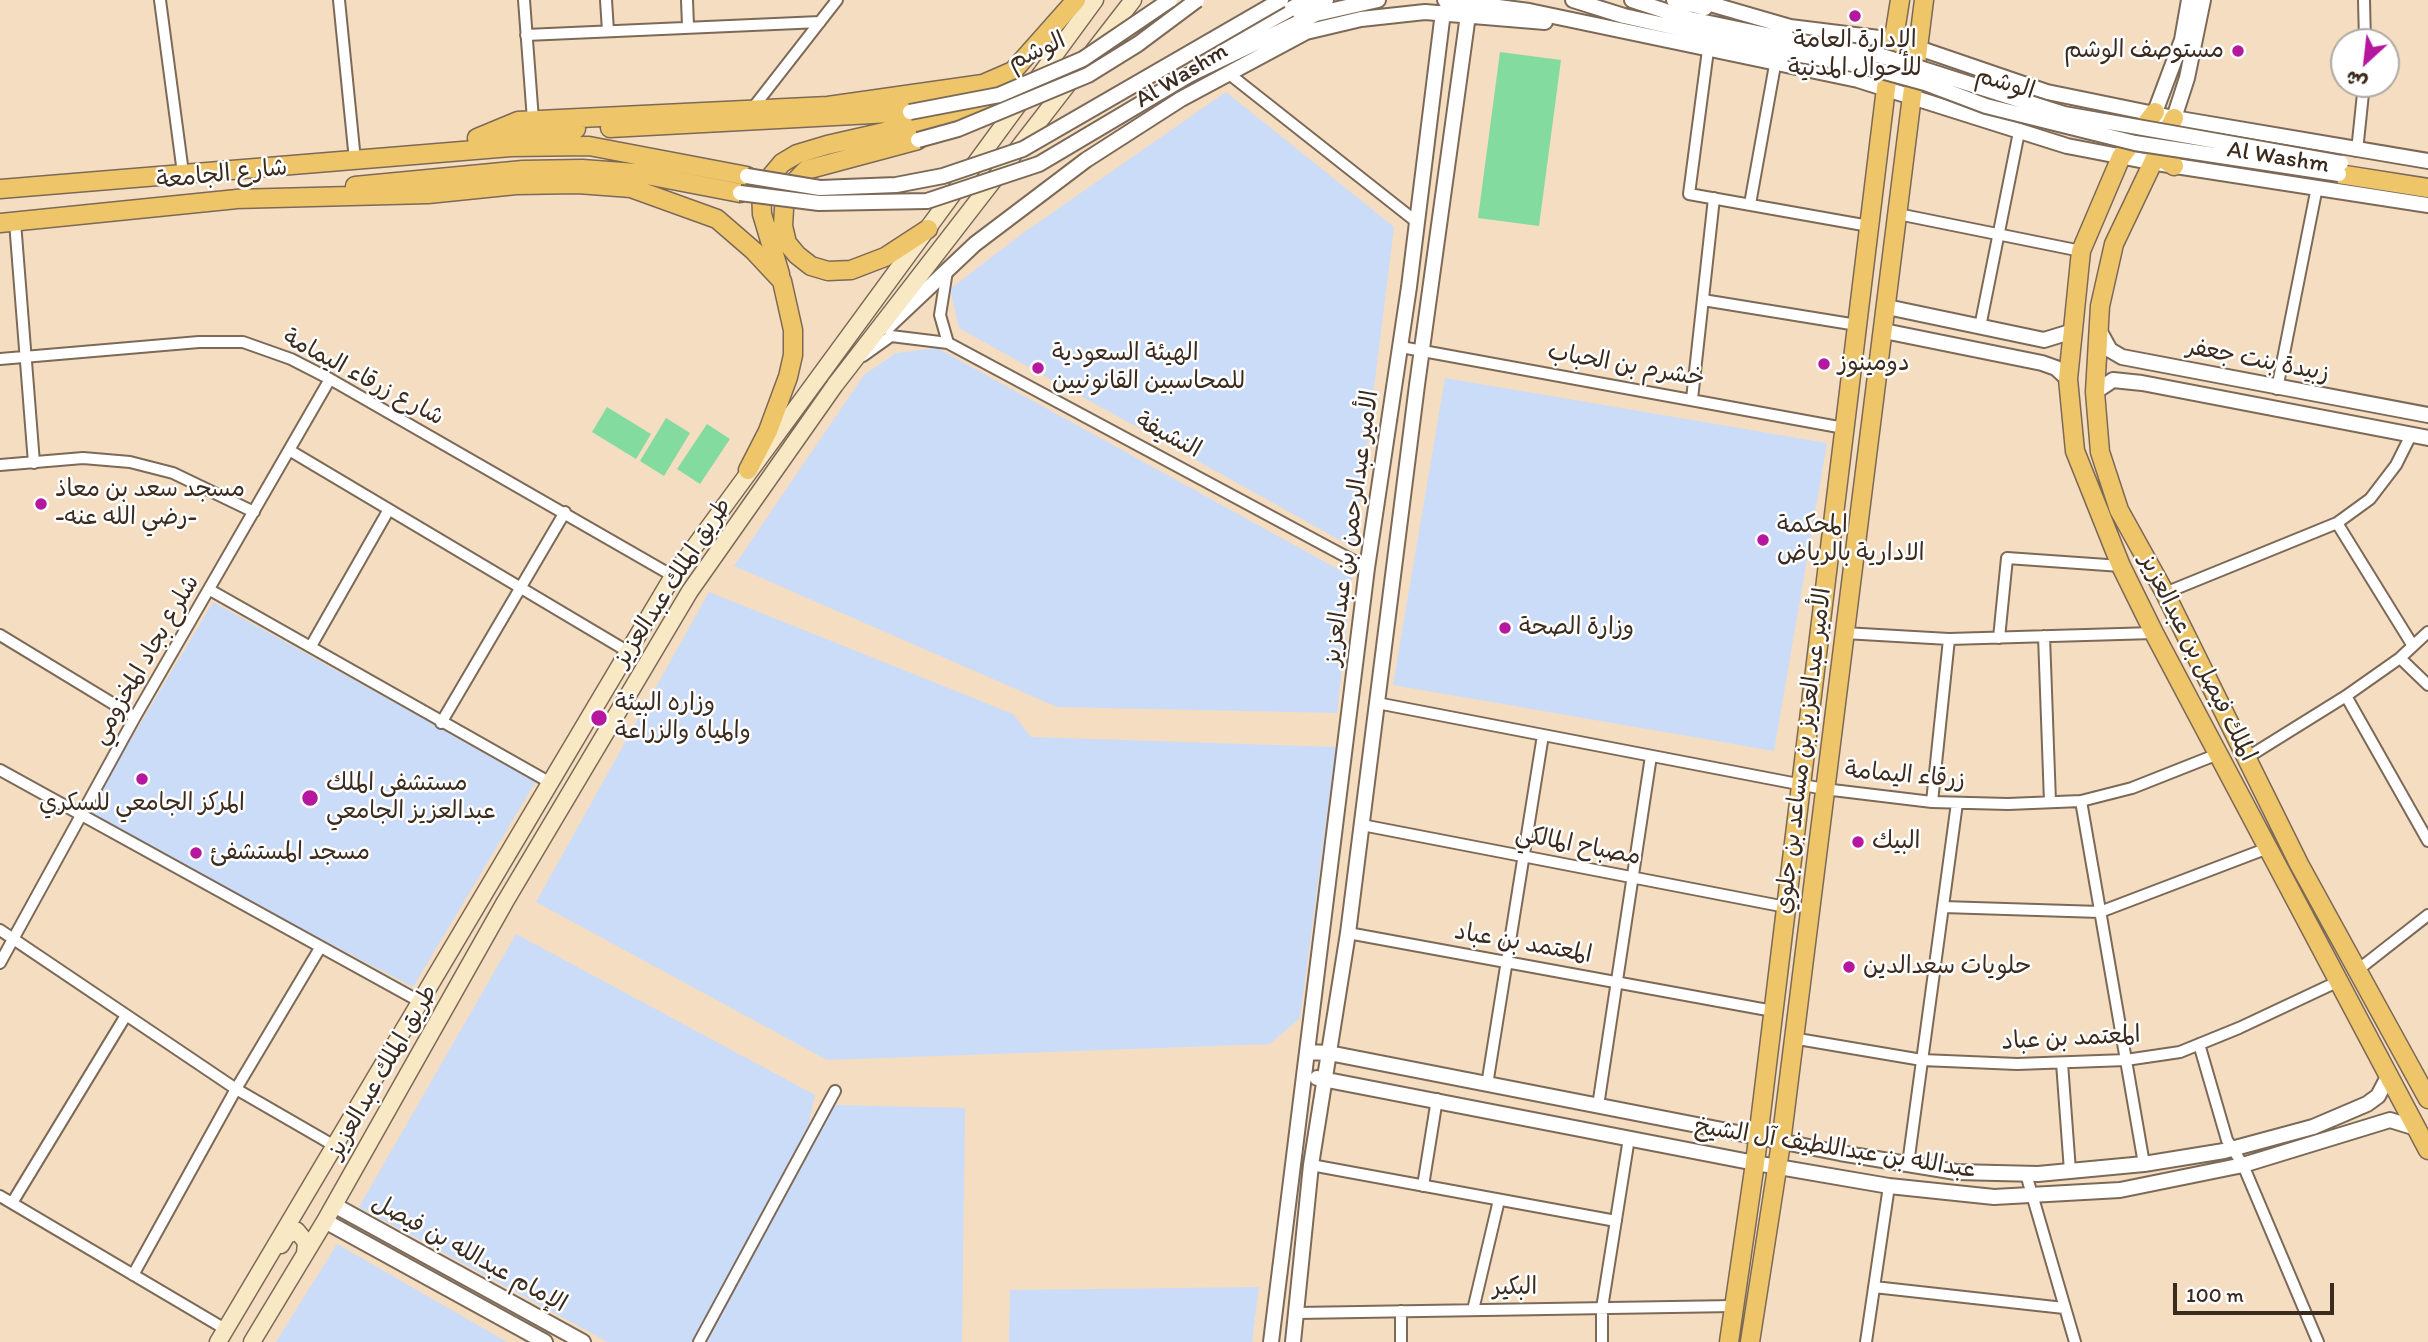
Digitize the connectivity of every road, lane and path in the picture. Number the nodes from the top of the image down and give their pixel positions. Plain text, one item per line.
1 (160, 0) edge
2 (339, 0) edge
3 (524, 0) edge
4 (606, 0) edge
5 (687, 0) edge
6 (837, 0) edge
7 (1076, 0) edge
8 (1095, 0) edge
9 (1133, 0) edge
10 (1170, 0) edge
11 (1197, 0) edge
12 (1281, 0) edge
13 (1307, 0) edge
14 (1326, 0) edge
15 (1378, 0) edge
16 (1573, 0) edge
17 (1595, 0) edge
18 (1632, 0) edge
19 (1674, 0) edge
20 (1697, 0) edge
21 (1900, 0) edge
22 (1924, 0) edge
23 (2189, 0) edge
24 (2203, 0) edge
25 (2364, 0) edge
26 (1498, 5) joint
27 (1444, 6) edge
28 (1468, 15) junction
29 (1624, 16) junction
30 (1748, 16) junction
31 (820, 22) junction
32 (688, 26) junction
33 (1607, 27) junction
34 (2365, 28) edge
35 (608, 31) junction
36 (526, 35) junction
37 (1895, 40) junction
38 (1790, 46) junction
39 (1917, 46) junction
40 (1708, 50) junction
41 (1775, 65) junction
42 (1228, 73) junction
43 (1189, 75) junction
44 (1886, 88) junction
45 (999, 95) junction
46 (1914, 97) junction
47 (2363, 98) edge
48 (2113, 104) junction
49 (752, 108) junction
50 (910, 112) joint
51 (2155, 112) junction
52 (2174, 118) junction
53 (533, 120) junction
54 (2019, 132) junction
55 (2261, 132) junction
56 (477, 138) junction
57 (918, 140) joint
58 (2357, 151) junction
59 (2153, 152) junction
60 (428, 154) junction
61 (2117, 155) junction
62 (355, 160) junction
63 (2428, 161) edge
64 (2174, 166) joint
65 (2340, 169) junction
66 (183, 173) junction
67 (2428, 176) edge
68 (2252, 178) junction
69 (744, 184) junction
70 (2317, 187) junction
71 (1422, 188) junction
72 (2428, 188) edge
73 (0, 189) edge
74 (1446, 191) junction
75 (1714, 198) junction
76 (235, 199) junction
77 (1750, 204) junction
78 (2428, 205) edge
79 (1898, 214) junction
80 (7, 222) edge
81 (1418, 223) junction
82 (1869, 226) junction
83 (928, 229) junction
84 (1998, 236) junction
85 (2081, 251) junction
86 (948, 267) junction
87 (782, 281) junction
88 (1703, 300) junction
89 (1887, 307) junction
90 (1857, 325) junction
91 (2096, 325) junction
92 (1980, 327) junction
93 (1884, 331) junction
94 (2070, 332) junction
95 (2030, 338) junction
96 (948, 343) junction
97 (1401, 347) junction
98 (1422, 351) junction
99 (26, 357) junction
100 (0, 359) edge
101 (2027, 360) junction
102 (855, 361) junction
103 (2141, 362) junction
104 (330, 379) junction
105 (2068, 379) junction
106 (2142, 383) junction
107 (2277, 388) junction
108 (2095, 392) junction
109 (1692, 399) junction
110 (2428, 415) edge
111 (1844, 428) junction
112 (2411, 435) junction
113 (2428, 438) edge
114 (289, 450) junction
115 (34, 463) junction
116 (0, 466) edge
117 (748, 470) junction
118 (388, 511) junction
119 (254, 512) junction
120 (565, 512) junction
121 (2337, 523) junction
122 (2121, 566) junction
123 (1367, 568) junction
124 (673, 576) junction
125 (523, 587) junction
126 (210, 590) junction
127 (2165, 593) junction
128 (2428, 632) edge
129 (1844, 633) junction
130 (2154, 633) junction
131 (0, 635) edge
132 (2044, 636) junction
133 (1999, 638) junction
134 (1949, 639) junction
135 (311, 646) junction
136 (2413, 646) junction
137 (627, 651) junction
138 (2400, 658) junction
139 (2428, 685) edge
140 (2346, 696) junction
141 (1377, 703) junction
142 (135, 717) junction
143 (441, 723) junction
144 (1543, 735) junction
145 (2218, 754) junction
146 (1651, 756) junction
147 (2248, 757) junction
148 (0, 770) edge
149 (549, 782) junction
150 (1801, 785) junction
151 (1824, 789) junction
152 (2081, 801) junction
153 (1932, 802) junction
154 (2050, 802) junction
155 (1957, 803) junction
156 (83, 816) junction
157 (1362, 825) junction
158 (2428, 841) edge
159 (2268, 848) junction
160 (1523, 856) junction
161 (1633, 878) junction
162 (1786, 907) junction
163 (1943, 907) junction
164 (2100, 912) junction
165 (2428, 915) edge
166 (0, 930) edge
167 (1348, 933) junction
168 (13, 940) junction
169 (320, 948) junction
170 (1507, 962) junction
171 (0, 963) edge
172 (2359, 969) junction
173 (2339, 981) junction
174 (1617, 982) junction
175 (419, 1001) junction
176 (1773, 1011) junction
177 (125, 1017) junction
178 (1792, 1038) junction
179 (2199, 1044) junction
180 (1307, 1052) junction
181 (1329, 1053) junction
182 (1922, 1060) junction
183 (2126, 1060) junction
184 (2062, 1063) junction
185 (2422, 1073) edge
186 (1305, 1076) junction
187 (2388, 1077) junction
188 (1325, 1079) junction
189 (1487, 1085) junction
190 (236, 1089) junction
191 (835, 1091) dead end
192 (1437, 1099) junction
193 (2428, 1099) edge
194 (1598, 1106) junction
195 (2352, 1110) junction
196 (2416, 1128) junction
197 (2363, 1129) junction
198 (1629, 1138) junction
199 (1757, 1138) junction
200 (1780, 1143) junction
201 (333, 1145) junction
202 (2235, 1148) junction
203 (2428, 1150) edge
204 (1755, 1163) junction
205 (1908, 1164) junction
206 (2144, 1164) junction
207 (1311, 1165) junction
208 (2244, 1165) junction
209 (1777, 1166) junction
210 (2070, 1171) junction
211 (2026, 1174) junction
212 (1889, 1185) junction
213 (1423, 1186) junction
214 (0, 1196) edge
215 (2032, 1197) junction
216 (1499, 1200) junction
217 (12, 1203) junction
218 (334, 1205) junction
219 (325, 1221) junction
220 (1616, 1221) junction
221 (305, 1254) junction
222 (133, 1275) junction
223 (1874, 1287) junction
224 (1734, 1306) junction
225 (1602, 1308) junction
226 (2064, 1308) junction
227 (1473, 1310) junction
228 (1401, 1311) junction
229 (1297, 1312) junction
230 (223, 1338) edge
231 (252, 1342) edge
232 (545, 1342) edge
233 (583, 1342) edge
234 (699, 1342) edge
235 (1270, 1342) edge
236 (1293, 1342) edge
237 (1401, 1342) edge
238 (1602, 1342) edge
239 (1729, 1342) edge
240 (1750, 1342) edge
241 (1866, 1342) edge
242 (2075, 1342) edge
243 (2318, 1342) edge

1 - 66 street
2 - 62 street
3 - 36 street
4 - 35 street
5 - 32 street
6 - 31 street
7 - 49 main road
8 - 83 main road, طريق الملك عبدالعزيز
9 - 102 main road, طريق الملك عبدالعزيز
10 - 45 street, الوشم, bridge
11 - 57 street, bridge
12 - 69 street, bridge
13 - 43 street
14 - 43 street
15 - 43 street, Al Washm
16 - 29 street, الوشم
17 - 29 street
18 - 38 street, الوشم
19 - 30 street
20 - 30 street, الوشم
21 - 37 main road, الأمير عبدالعزيز بن مساعد بن جلوي
22 - 39 main road, الأمير عبدالعزيز بن مساعد بن جلوي
23 - 51 street
24 - 52 street
25 - 34 street
26 - 27 street, Al Washm
26 - 33 street, الوشم
27 - 28 street, Al Washm
27 - 42 street, Al Washm
27 - 71 street, الأمير عبدالرحمن بن عبدالعزيز
28 - 33 street, Al Washm
28 - 74 street, الأمير عبدالرحمن بن عبدالعزيز
29 - 38 street, الوشم
30 - 37 street, الوشم
31 - 32 street
31 - 49 street
32 - 35 street
33 - 40 street, الوشم
35 - 36 street
36 - 53 street
37 - 39 street, الوشم
37 - 44 main road, الأمير عبدالعزيز بن مساعد بن جلوي
38 - 65 street, الوشم, bridge
39 - 46 main road, الأمير عبدالعزيز بن مساعد بن جلوي
39 - 48 street, الوشم
40 - 41 street, الوشم
40 - 75 street
41 - 44 street, الوشم
41 - 77 street
42 - 81 street
42 - 86 street, Al Washm
43 - 69 street, bridge
44 - 46 street, الوشم
44 - 82 main road, الأمير عبدالعزيز بن مساعد بن جلوي
45 - 50 street, الوشم, bridge
45 - 87 main road
46 - 54 street, الوشم
46 - 79 main road, الأمير عبدالعزيز بن مساعد بن جلوي
47 - 58 street
48 - 51 street, الوشم
48 - 61 street
49 - 53 main road
50 - 56 main road
51 - 52 street, Al Washm
51 - 59 main road
51 - 61 main road, الملك فيصل بن عبدالعزيز
52 - 55 street, Al Washm
52 - 59 main road, الملك فيصل بن عبدالعزيز
53 - 56 main road
54 - 61 street, الوشم
54 - 84 street
55 - 58 street, Al Washm
55 - 68 street
56 - 60 main road
57 - 83 main road
58 - 63 street, Al Washm
59 - 61 main road
59 - 64 main road
59 - 91 main road, الملك فيصل بن عبدالعزيز
60 - 62 main road, شارع الجامعة
60 - 69 main road
61 - 85 main road, الملك فيصل بن عبدالعزيز
62 - 66 main road, شارع الجامعة
64 - 68 street, Al Washm
65 - 67 main road, الوشم
65 - 72 main road, الوشم
66 - 73 main road, شارع الجامعة
68 - 70 street, Al Washm
69 - 76 main road, شارع الجامعة
70 - 78 street, Al Washm
70 - 107 street
71 - 74 street
71 - 81 street, الأمير عبدالرحمن بن عبدالعزيز
74 - 98 street, الأمير عبدالرحمن بن عبدالعزيز
75 - 77 street
75 - 88 street
76 - 80 main road, شارع الجامعة
76 - 87 main road
77 - 82 street
79 - 84 street
79 - 89 main road, الأمير عبدالعزيز بن مساعد بن جلوي
80 - 99 street
81 - 97 street, الأمير عبدالرحمن بن عبدالعزيز
82 - 90 main road, الأمير عبدالعزيز بن مساعد بن جلوي
83 - 117 main road, طريق الملك عبدالعزيز
84 - 85 street
84 - 92 street
85 - 94 main road, الملك فيصل بن عبدالعزيز
86 - 96 street
86 - 102 street, Al Washm
87 - 117 main road
88 - 90 street
88 - 109 street
89 - 92 street
89 - 93 main road, الأمير عبدالعزيز بن مساعد بن جلوي
90 - 111 main road, الأمير عبدالعزيز بن مساعد بن جلوي
91 - 103 street, زبيدة بنت جعفر
91 - 108 main road, الملك فيصل بن عبدالعزيز
92 - 95 street
93 - 101 street
93 - 129 main road, الأمير عبدالعزيز بن مساعد بن جلوي
94 - 95 street
94 - 105 main road, الملك فيصل بن عبدالعزيز
95 - 101 street
96 - 102 street
96 - 123 street, النشيفة
97 - 98 street, خشرم بن الحباب
97 - 123 street, الأمير عبدالرحمن بن عبدالعزيز
98 - 109 street, خشرم بن الحباب
98 - 141 street, الأمير عبدالرحمن بن عبدالعزيز
99 - 100 street, شارع زرقاء اليمامة
99 - 104 street, شارع زرقاء اليمامة
99 - 115 street
101 - 105 street
102 - 218 main road, طريق الملك عبدالعزيز
103 - 106 street
103 - 107 street, زبيدة بنت جعفر
104 - 114 street, شلرع بجاد المخزومي
104 - 120 street, شارع زرقاء اليمامة
105 - 122 main road, الملك فيصل بن عبدالعزيز
106 - 108 street, زبيدة بنت جعفر
106 - 112 street, زبيدة بنت جعفر
107 - 110 street, زبيدة بنت جعفر
108 - 127 main road, الملك فيصل بن عبدالعزيز
109 - 111 street, خشرم بن الحباب
111 - 150 main road, الأمير عبدالعزيز بن مساعد بن جلوي
112 - 113 street, زبيدة بنت جعفر
112 - 121 street
114 - 118 street
114 - 119 street, شلرع بجاد المخزومي
115 - 116 street
115 - 119 street
117 - 124 main road, طريق الملك عبدالعزيز
118 - 125 street
118 - 135 street
119 - 126 street, شلرع بجاد المخزومي
120 - 124 street, شارع زرقاء اليمامة
120 - 125 street
121 - 127 street
121 - 136 street
122 - 130 main road, الملك فيصل بن عبدالعزيز
122 - 133 street
123 - 180 street, الأمير عبدالرحمن بن عبدالعزيز
124 - 137 main road, طريق الملك عبدالعزيز
125 - 137 street
125 - 143 street
126 - 135 street
126 - 142 street, شلرع بجاد المخزومي
127 - 147 main road, الملك فيصل بن عبدالعزيز
128 - 136 street
129 - 134 street
129 - 151 main road, الأمير عبدالعزيز بن مساعد بن جلوي
130 - 132 street
130 - 145 main road, الملك فيصل بن عبدالعزيز
131 - 142 street
132 - 133 street
132 - 154 street
133 - 134 street
134 - 153 street
135 - 143 street
136 - 138 street
137 - 149 main road, طريق الملك عبدالعزيز
138 - 139 street
138 - 140 street
140 - 147 street
140 - 158 street
141 - 144 street, زرقاء اليمامة
141 - 157 street, الأمير عبدالرحمن بن عبدالعزيز
142 - 156 street, شلرع بجاد المخزومي
143 - 149 street
144 - 146 street, زرقاء اليمامة
144 - 160 street
145 - 152 street, زرقاء اليمامة
145 - 159 main road, الملك فيصل بن عبدالعزيز
146 - 150 street, زرقاء اليمامة
146 - 161 street
147 - 172 main road, الملك فيصل بن عبدالعزيز
148 - 156 street
149 - 175 main road, طريق الملك عبدالعزيز
150 - 151 street, زرقاء اليمامة
150 - 162 main road, الأمير عبدالعزيز بن مساعد بن جلوي
151 - 153 street, زرقاء اليمامة
151 - 178 main road, الأمير عبدالعزيز بن مساعد بن جلوي
152 - 154 street, زرقاء اليمامة
152 - 164 street
153 - 155 street, زرقاء اليمامة
154 - 155 street, زرقاء اليمامة
155 - 163 street
156 - 168 street, شلرع بجاد المخزومي
156 - 169 street
157 - 160 street, مصباح المالكي
157 - 167 street, الأمير عبدالرحمن بن عبدالعزيز
159 - 164 street
159 - 173 main road, الملك فيصل بن عبدالعزيز
160 - 161 street, مصباح المالكي
160 - 170 street
161 - 162 street, مصباح المالكي
161 - 174 street
162 - 176 main road, الأمير عبدالعزيز بن مساعد بن جلوي
163 - 164 street
163 - 182 street
164 - 183 street
165 - 172 street
166 - 168 street
167 - 170 street, المعتمد بن عباد
167 - 181 street, الأمير عبدالرحمن بن عبدالعزيز
168 - 171 street, شلرع بجاد المخزومي
168 - 177 street
169 - 175 street
169 - 190 street
170 - 174 street, المعتمد بن عباد
170 - 189 street
172 - 185 main road, الملك فيصل بن عبدالعزيز
173 - 179 street, المعتمد بن عباد
173 - 187 main road, الملك فيصل بن عبدالعزيز
174 - 176 street, المعتمد بن عباد
174 - 194 street
175 - 201 main road, طريق الملك عبدالعزيز
176 - 199 main road, الأمير عبدالعزيز بن مساعد بن جلوي
177 - 190 street
177 - 217 street
178 - 182 street, المعتمد بن عباد
178 - 200 main road, الأمير عبدالعزيز بن مساعد بن جلوي
179 - 183 street, المعتمد بن عباد
179 - 202 street
180 - 181 street, عبدالله بن عبداللطيف آل الشيخ
180 - 186 street, الأمير عبدالرحمن بن عبدالعزيز
181 - 188 street, الأمير عبدالرحمن بن عبدالعزيز
181 - 189 street, عبدالله بن عبداللطيف آل الشيخ
182 - 184 street, المعتمد بن عباد
182 - 205 street
183 - 184 street, المعتمد بن عباد
183 - 206 street
184 - 210 street
185 - 193 main road, الملك فيصل بن عبدالعزيز
186 - 188 street, عبدالله بن عبداللطيف آل الشيخ
186 - 235 street
187 - 195 street, عبدالله بن عبداللطيف آل الشيخ
187 - 196 main road, الملك فيصل بن عبدالعزيز
188 - 192 street, عبدالله بن عبداللطيف آل الشيخ
188 - 207 street
189 - 194 street, عبدالله بن عبداللطيف آل الشيخ
190 - 201 street
190 - 222 street
191 - 234 street
192 - 198 street, عبدالله بن عبداللطيف آل الشيخ
192 - 213 street
194 - 199 street, عبدالله بن عبداللطيف آل الشيخ
195 - 197 street
195 - 202 street, عبدالله بن عبداللطيف آل الشيخ
196 - 197 street, عبدالله بن عبداللطيف آل الشيخ
196 - 203 main road, الملك فيصل بن عبدالعزيز
197 - 208 street, عبدالله بن عبداللطيف آل الشيخ
198 - 204 street, عبدالله بن عبداللطيف آل الشيخ
198 - 220 street
199 - 200 street, عبدالله بن عبداللطيف آل الشيخ
199 - 204 main road, الأمير عبدالعزيز بن مساعد بن جلوي
200 - 205 street, عبدالله بن عبداللطيف آل الشيخ
200 - 209 main road, الأمير عبدالعزيز بن مساعد بن جلوي
201 - 230 main road, طريق الملك عبدالعزيز
202 - 206 street, عبدالله بن عبداللطيف آل الشيخ
202 - 208 street
204 - 209 street, عبدالله بن عبداللطيف آل الشيخ
204 - 224 main road, الأمير عبدالعزيز بن مساعد بن جلوي
205 - 211 street, عبدالله بن عبداللطيف آل الشيخ
206 - 210 street, عبدالله بن عبداللطيف آل الشيخ
207 - 213 street
207 - 229 street
208 - 215 street, عبدالله بن عبداللطيف آل الشيخ
208 - 243 street
209 - 212 street, عبدالله بن عبداللطيف آل الشيخ
209 - 240 main road, الأمير عبدالعزيز بن مساعد بن جلوي
210 - 211 street, عبدالله بن عبداللطيف آل الشيخ
211 - 215 street
212 - 215 street, عبدالله بن عبداللطيف آل الشيخ
212 - 223 street
213 - 216 street
214 - 217 street
215 - 226 street
216 - 220 street
216 - 227 street
217 - 222 street
218 - 219 main road, طريق الملك عبدالعزيز
218 - 233 street, الإمام عبدالله بن فيصل
219 - 221 main road, طريق الملك عبدالعزيز
219 - 232 street, الإمام عبدالله بن فيصل
220 - 225 street
221 - 230 main road
221 - 231 main road, طريق الملك عبدالعزيز
222 - 230 street
223 - 226 street
223 - 241 street
224 - 225 street, البكير
224 - 239 main road, الأمير عبدالعزيز بن مساعد بن جلوي
225 - 227 street, البكير
225 - 238 street
226 - 242 street
227 - 228 street, البكير
228 - 229 street, البكير
228 - 237 street
229 - 236 street

